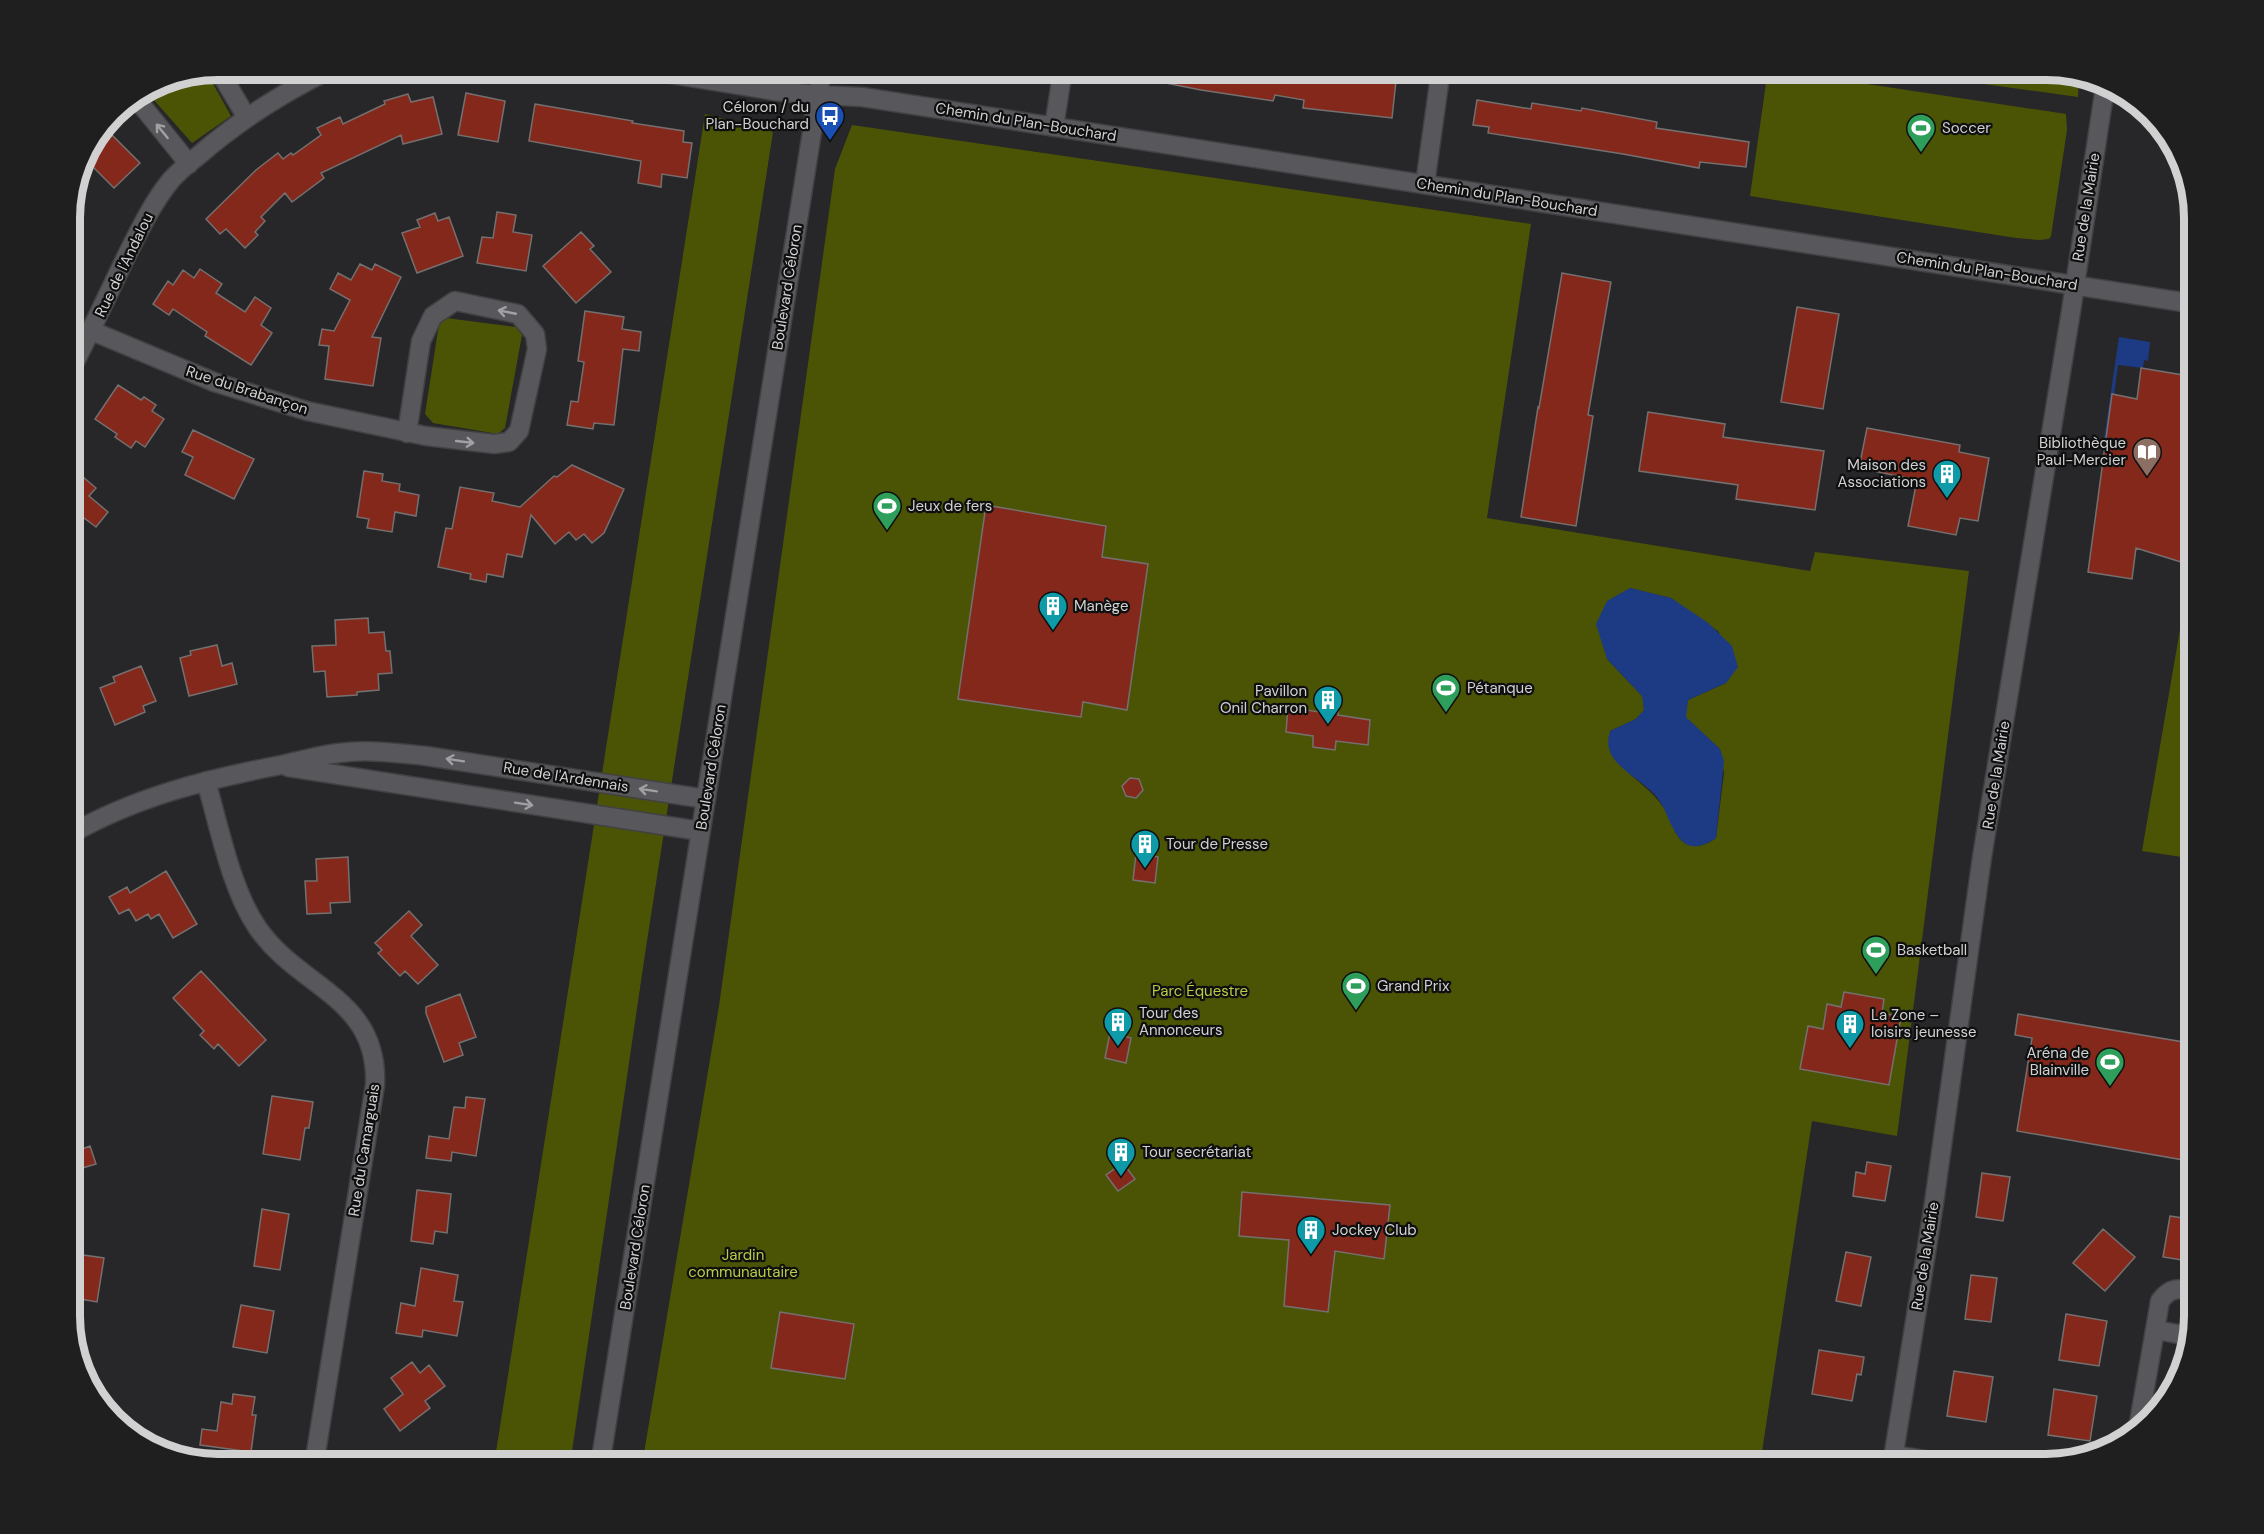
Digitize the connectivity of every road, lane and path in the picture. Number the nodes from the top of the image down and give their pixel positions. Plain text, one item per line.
1 (225, 80) edge
2 (309, 80) edge
3 (708, 80) edge
4 (820, 80) edge
5 (1061, 80) edge
6 (1439, 80) edge
7 (2104, 92) edge
8 (818, 95) junction
9 (140, 104) edge
10 (247, 118) junction
11 (1054, 127) junction
12 (189, 164) junction
13 (1425, 184) junction
14 (2074, 284) junction
15 (2184, 302) edge
16 (92, 331) junction
17 (80, 353) edge
18 (407, 433) junction
19 (426, 756) junction
20 (277, 765) junction
21 (206, 781) junction
22 (421, 787) junction
23 (705, 799) junction
24 (80, 830) edge
25 (700, 831) junction
26 (2184, 1289) edge
27 (2156, 1330) junction
28 (2183, 1335) edge
29 (2140, 1418) edge
30 (316, 1454) edge
31 (602, 1454) edge
32 (1894, 1454) edge

1 - 10 street
2 - 10 street, Rue de l'Andalou
3 - 8 street
4 - 8 street, Boulevard Céloron
5 - 11 street
6 - 13 street
7 - 14 street, Rue de la Mairie
8 - 11 street, Chemin du Plan-Bouchard
8 - 23 street, Boulevard Céloron
12 -> 9 street
10 - 12 street, Rue de l'Andalou
11 - 13 street, Chemin du Plan-Bouchard
12 - 16 street, Rue de l'Andalou
13 - 14 street, Chemin du Plan-Bouchard
14 - 15 street, Chemin du Plan-Bouchard
14 - 32 street, Rue de la Mairie
16 - 17 street, Rue de l'Andalou
16 - 18 street, Rue du Brabançon
18 -> 18 street, Rue du Brabançon
19 - 20 street, Rue de l'Ardennais
19 - 22 street
23 -> 19 street, Rue de l'Ardennais
20 - 21 street, Rue de l'Ardennais
20 - 22 street, Rue de l'Ardennais
21 - 24 street, Rue de l'Ardennais
21 - 30 street, Rue du Camarguais
22 -> 25 street, Rue de l'Ardennais
23 - 25 street, Boulevard Céloron
25 - 31 street, Boulevard Céloron
26 - 27 street
27 - 28 street
27 - 29 street

